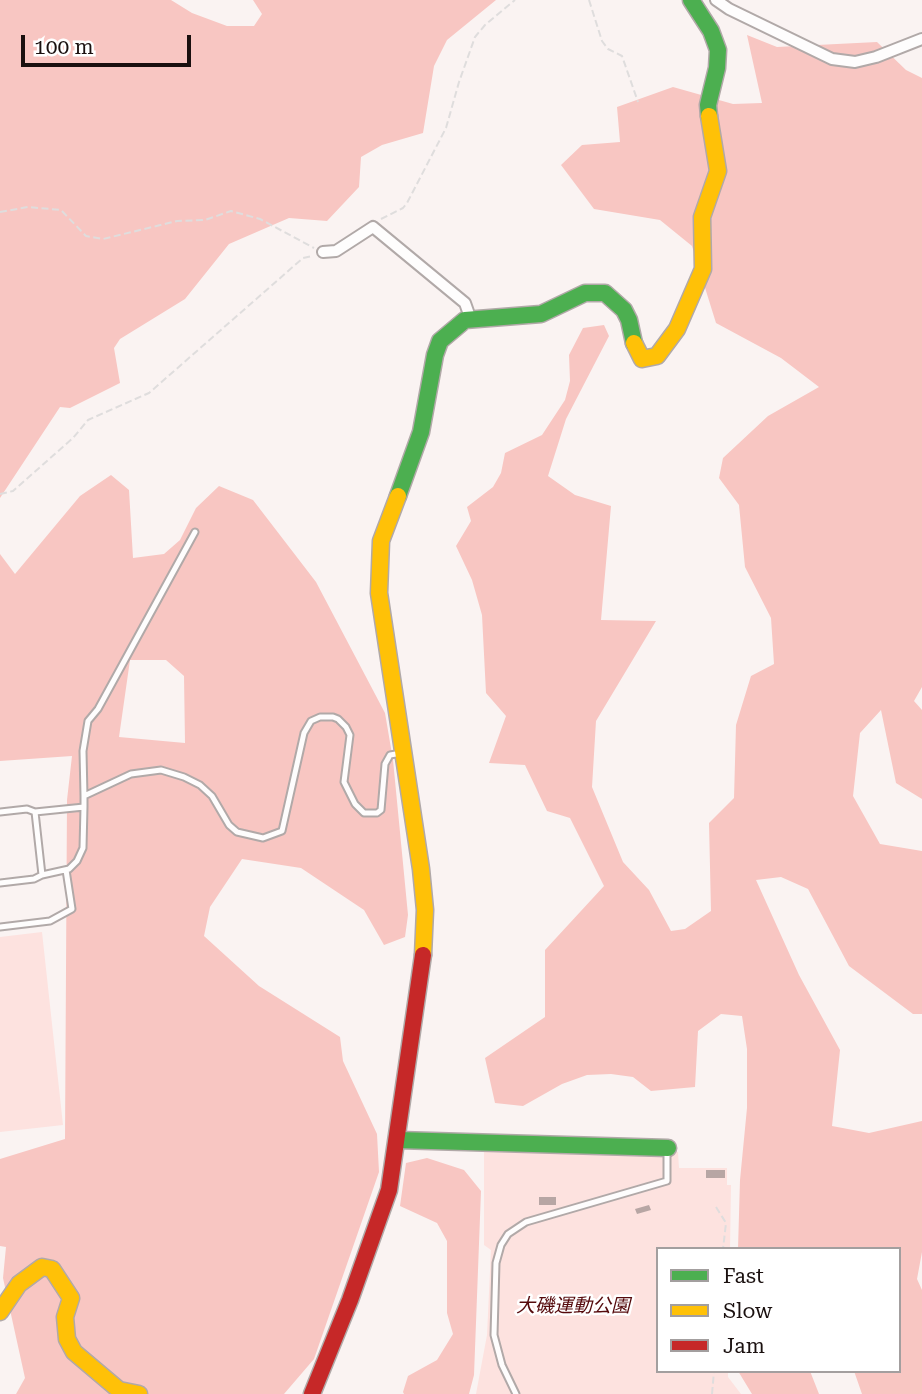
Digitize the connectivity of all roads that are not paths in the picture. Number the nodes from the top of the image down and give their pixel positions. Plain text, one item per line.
1 (691, 0) edge
2 (716, 0) edge
3 (922, 39) edge
4 (323, 252) road end
5 (471, 320) junction
6 (195, 532) dead end
7 (405, 752) junction
8 (84, 796) junction
9 (84, 807) junction
10 (0, 812) edge
11 (35, 812) junction
12 (66, 870) junction
13 (42, 875) junction
14 (0, 883) edge
15 (0, 927) edge
16 (398, 1140) junction
17 (667, 1148) joint
18 (0, 1312) edge
19 (139, 1394) edge
20 (312, 1394) edge
21 (516, 1394) edge

1 - 5 street
2 - 3 street
4 - 5 street
5 - 7 street
6 - 8 lane
7 - 8 lane
7 - 16 street
8 - 9 lane
9 - 11 lane
9 - 12 lane
10 - 11 lane
11 - 13 lane
12 - 13 lane
12 - 15 lane
13 - 14 lane
16 - 17 street
16 - 20 street
17 - 21 lane
18 - 19 street

